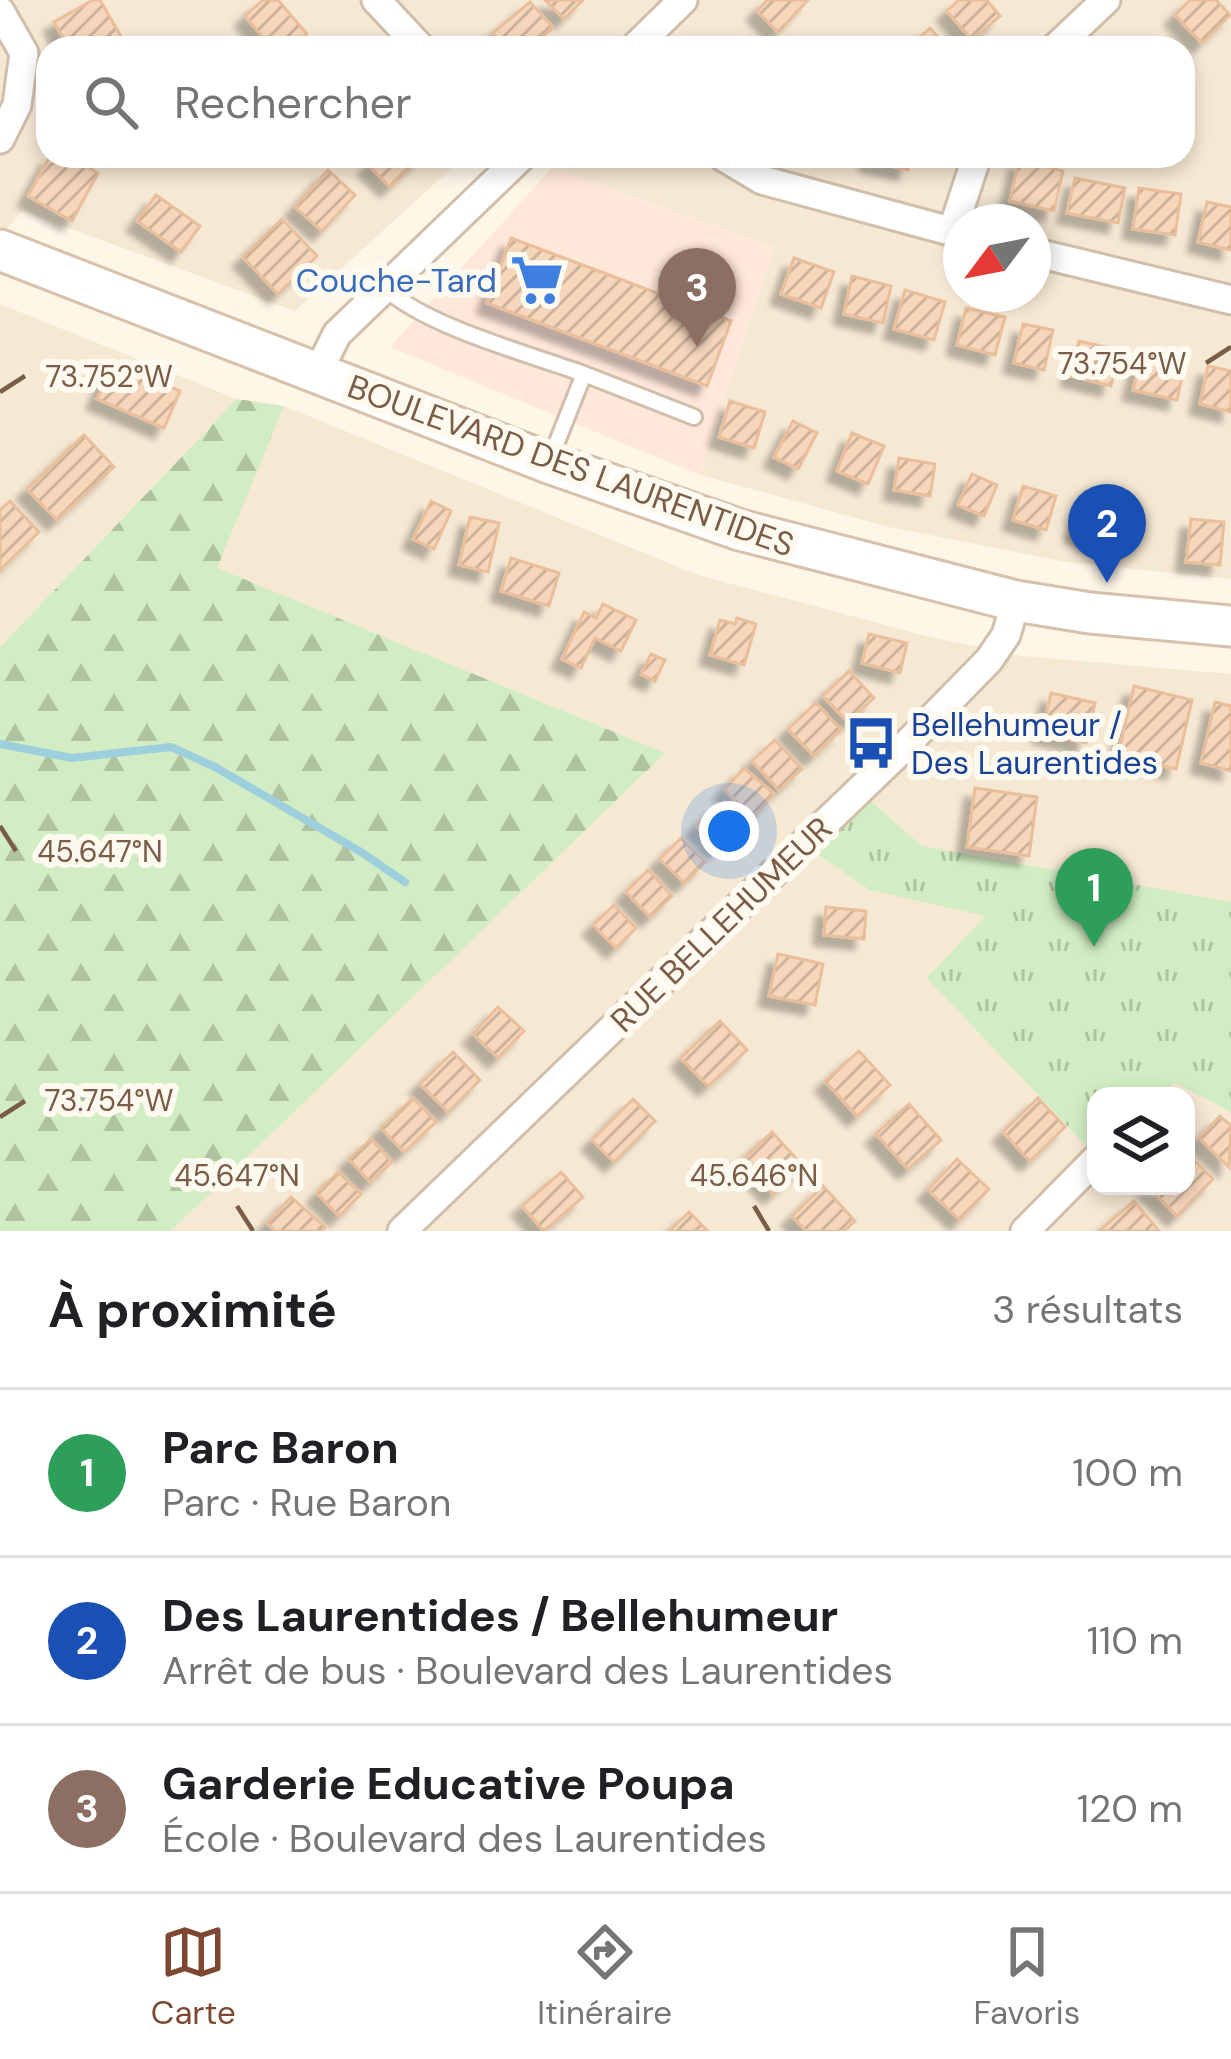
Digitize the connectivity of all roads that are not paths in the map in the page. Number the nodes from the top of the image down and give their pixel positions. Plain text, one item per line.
1 (376, 0) edge
2 (683, 0) edge
3 (1106, 0) edge
4 (0, 11) edge
5 (410, 36) edge
6 (646, 36) edge
7 (1068, 36) edge
8 (0, 140) edge
9 (510, 168) edge
10 (742, 168) edge
11 (974, 168) edge
12 (965, 204) edge
13 (943, 229) edge
14 (0, 250) edge
15 (1051, 256) edge
16 (385, 288) junction
17 (1231, 300) edge
18 (317, 374) junction
19 (584, 374) junction
20 (694, 417) dead end
21 (549, 463) junction
22 (1016, 602) junction
23 (1231, 626) edge
24 (1087, 1168) edge
25 (402, 1231) edge
26 (1025, 1231) edge

1 - 5 street
2 - 6 street
3 - 7 street
4 - 8 street
9 - 16 street
10 - 13 street
11 - 12 street
14 - 18 street, BOULEVARD DES LAURENTIDES
15 - 17 street
16 - 18 street
16 - 19 lane
18 - 21 street, BOULEVARD DES LAURENTIDES
19 - 20 lane
19 - 21 lane
21 - 22 street, BOULEVARD DES LAURENTIDES
22 - 23 street, BOULEVARD DES LAURENTIDES
22 - 25 street, RUE BELLEHUMEUR
24 - 26 street

